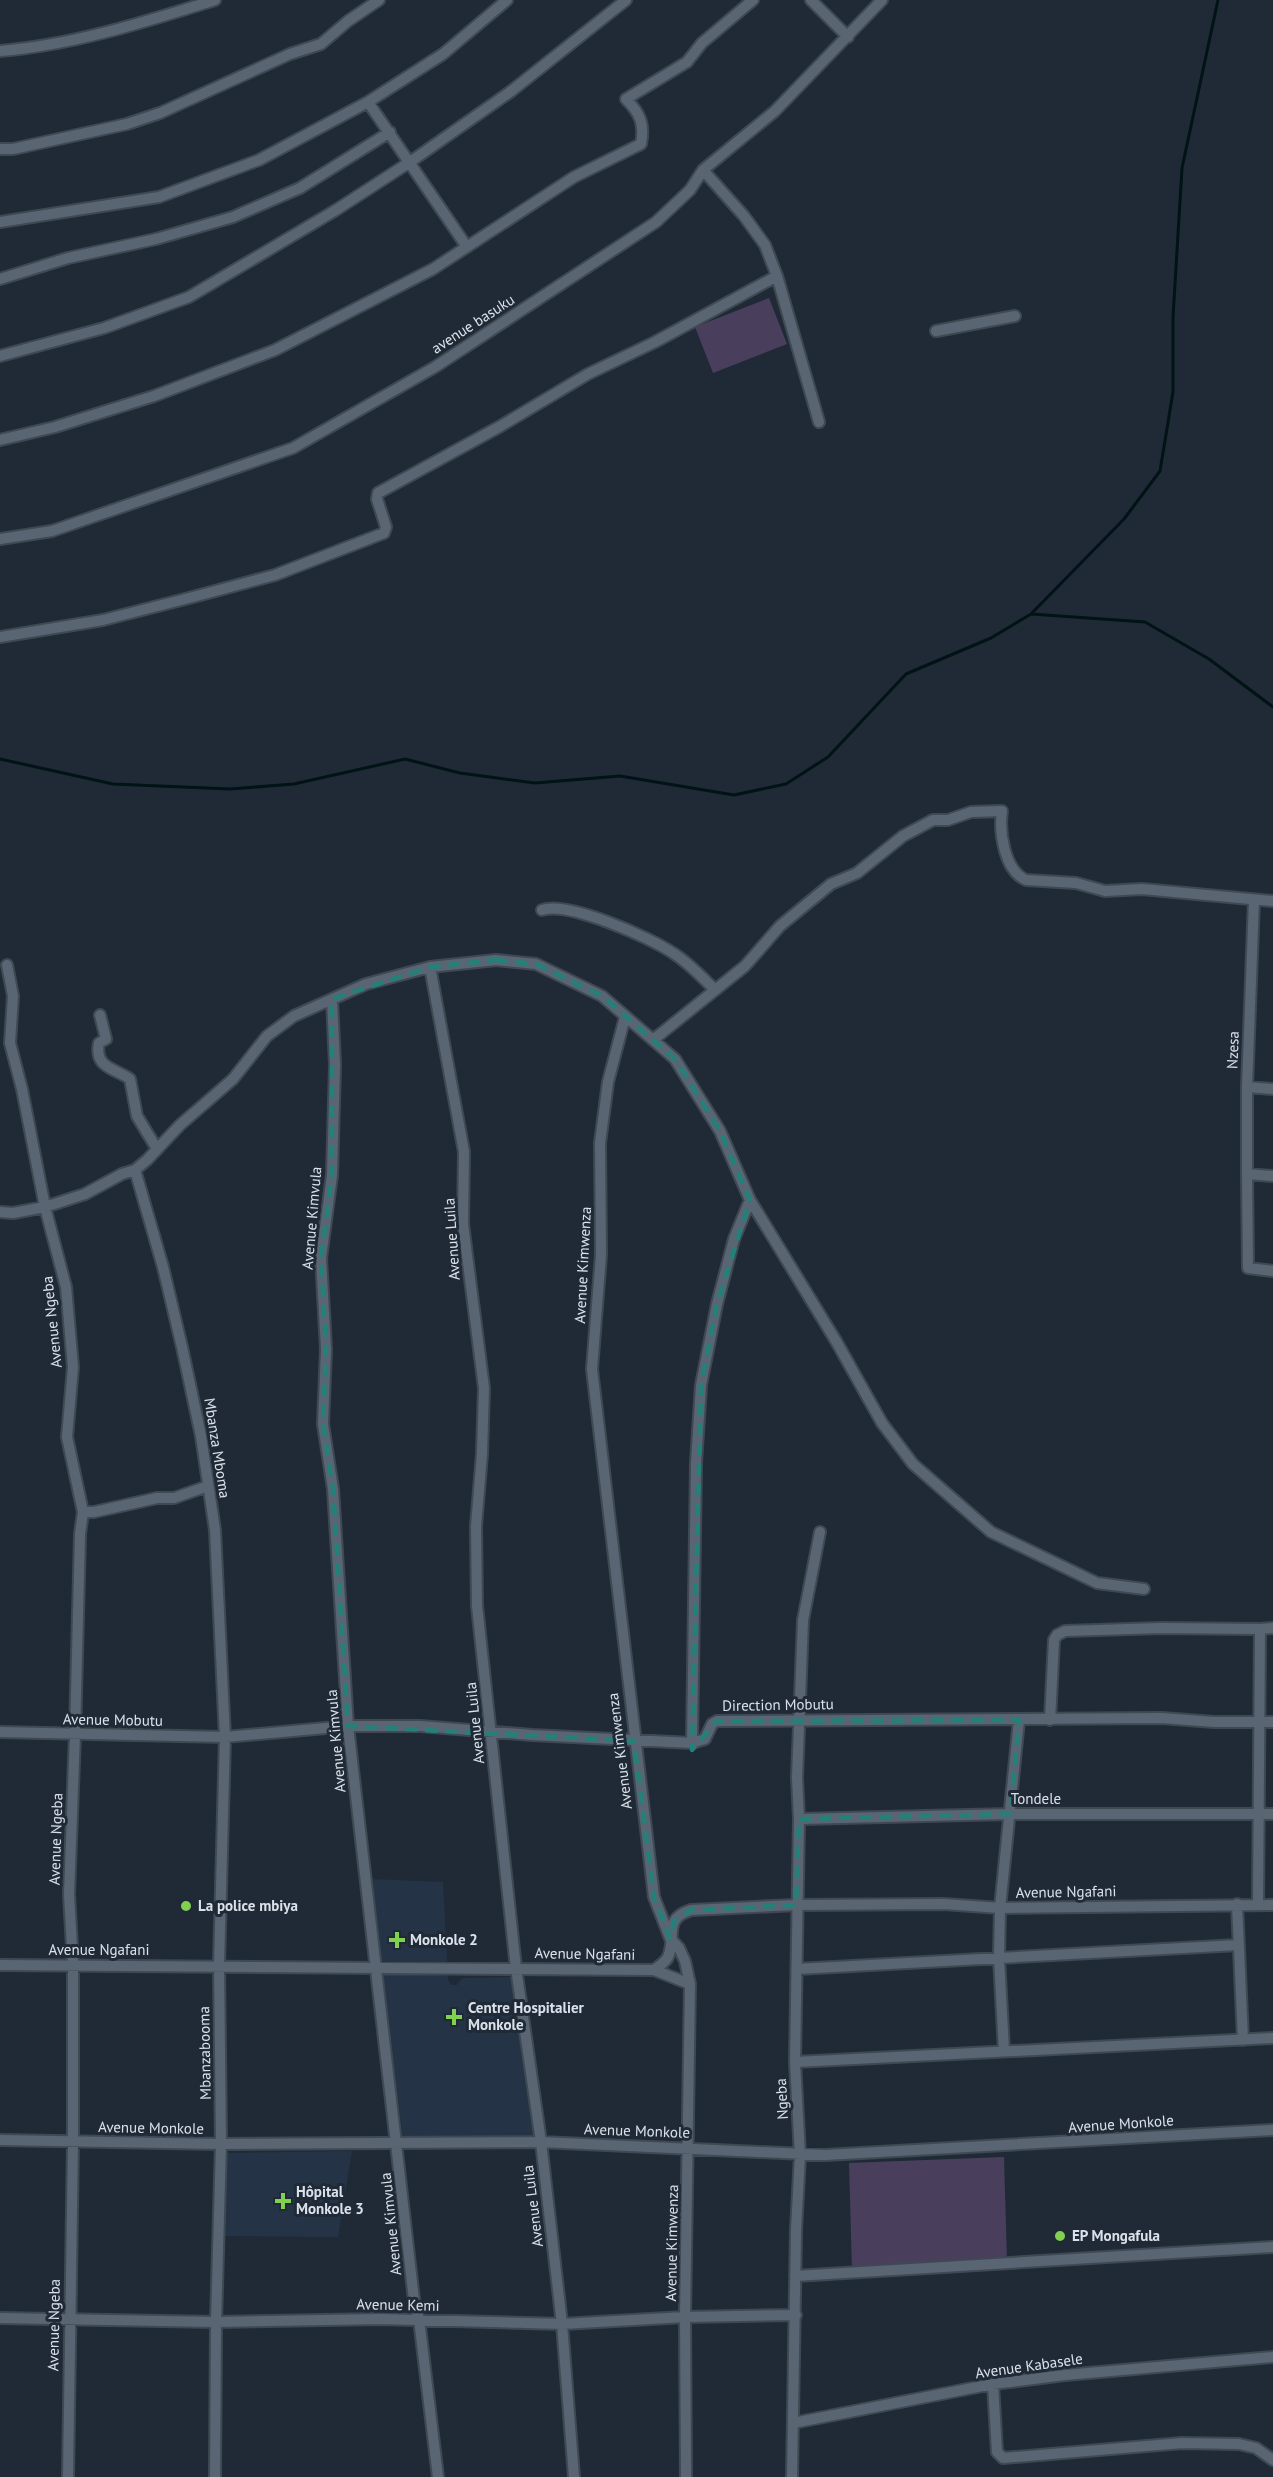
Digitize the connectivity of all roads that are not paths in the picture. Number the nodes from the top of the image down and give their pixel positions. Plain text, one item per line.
1 (215, 0) edge
2 (380, 0) edge
3 (507, 0) edge
4 (626, 0) edge
5 (753, 0) edge
6 (811, 0) edge
7 (882, 0) edge
8 (848, 37) junction
9 (0, 51) edge
10 (368, 102) junction
11 (390, 132) junction
12 (0, 148) edge
13 (410, 162) junction
14 (703, 170) junction
15 (0, 222) edge
16 (467, 247) junction
17 (777, 276) junction
18 (0, 279) edge
19 (1015, 316) dead end
20 (936, 331) dead end
21 (0, 356) edge
22 (819, 422) dead end
23 (0, 440) edge
24 (0, 539) edge
25 (0, 637) edge
26 (1254, 900) junction
27 (1273, 901) edge
28 (542, 910) dead end
29 (7, 964) dead end
30 (430, 967) junction
31 (715, 990) junction
32 (333, 999) junction
33 (100, 1015) dead end
34 (626, 1017) junction
35 (653, 1040) junction
36 (1247, 1087) junction
37 (1273, 1089) edge
38 (157, 1149) junction
39 (135, 1170) junction
40 (1247, 1174) junction
41 (1273, 1176) edge
42 (750, 1200) junction
43 (45, 1207) junction
44 (0, 1212) edge
45 (1273, 1271) edge
46 (208, 1486) junction
47 (83, 1512) junction
48 (820, 1532) dead end
49 (1143, 1588) dead end
50 (1273, 1628) edge
51 (1260, 1629) junction
52 (799, 1719) junction
53 (1019, 1720) junction
54 (1050, 1720) junction
55 (1259, 1722) junction
56 (1273, 1722) edge
57 (348, 1726) junction
58 (491, 1731) junction
59 (0, 1732) edge
60 (75, 1734) junction
61 (225, 1737) junction
62 (634, 1741) junction
63 (692, 1743) junction
64 (1010, 1814) junction
65 (1258, 1814) junction
66 (1273, 1814) edge
67 (799, 1819) junction
68 (1237, 1904) junction
69 (796, 1905) junction
70 (1258, 1905) junction
71 (1273, 1905) edge
72 (1000, 1908) junction
73 (670, 1938) junction
74 (1238, 1945) junction
75 (999, 1958) junction
76 (0, 1965) edge
77 (73, 1965) junction
78 (219, 1965) junction
79 (377, 1968) junction
80 (516, 1968) junction
81 (797, 1969) junction
82 (654, 1970) junction
83 (690, 1984) junction
84 (1273, 2038) edge
85 (1243, 2040) junction
86 (1004, 2051) junction
87 (795, 2062) junction
88 (1273, 2130) edge
89 (0, 2140) edge
90 (73, 2142) junction
91 (397, 2142) junction
92 (540, 2142) junction
93 (221, 2144) junction
94 (689, 2148) junction
95 (800, 2155) junction
96 (1273, 2247) edge
97 (795, 2276) junction
98 (796, 2315) junction
99 (685, 2317) junction
100 (0, 2318) edge
101 (69, 2319) junction
102 (419, 2319) junction
103 (216, 2322) junction
104 (562, 2324) junction
105 (1273, 2357) edge
106 (993, 2384) junction
107 (793, 2423) junction
108 (1273, 2460) edge
109 (68, 2477) edge
110 (215, 2477) edge
111 (438, 2477) edge
112 (574, 2477) edge
113 (686, 2477) edge
114 (792, 2477) edge

1 - 9 street
2 - 12 street
3 - 10 street
4 - 13 street
5 - 16 street
6 - 8 street
7 - 8 street, avenue basuku
8 - 14 street, avenue basuku
10 - 11 street
10 - 15 street
11 - 13 street
11 - 18 street
13 - 16 street
13 - 21 street
14 - 17 street
14 - 24 street, avenue basuku
16 - 23 street
17 - 22 street
17 - 25 street
19 - 20 street
26 - 27 street
26 - 31 street
26 - 36 street, Nzesa
28 - 31 street
29 - 43 street, Avenue Ngeba
30 - 32 street
30 - 34 street
30 - 58 street, Avenue Luila
31 - 35 street
32 - 38 street
32 - 57 street, Avenue Kimvula
33 - 38 street
34 - 35 street
34 - 62 street, Avenue Kimwenza
35 - 42 street
36 - 37 street
36 - 40 street, Nzesa
38 - 39 street
39 - 43 street
39 - 46 street, Mbanza Mboma
40 - 41 street
40 - 45 street, Nzesa
42 - 49 street
42 - 63 street
43 - 44 street
43 - 47 street, Avenue Ngeba
46 - 47 street
46 - 61 street, Mbanza Mboma
47 - 60 street, Avenue Ngeba
48 - 52 street, Ngeba
50 - 51 street
51 - 54 street
51 - 55 street
52 - 53 street, Direction Mobutu
52 - 63 street, Direction Mobutu
52 - 67 street, Ngeba
53 - 54 street, Direction Mobutu
53 - 64 street
54 - 55 street, Direction Mobutu
55 - 56 street, Direction Mobutu
55 - 65 street
57 - 58 street
57 - 61 street
57 - 79 street, Avenue Kimvula
58 - 62 street
58 - 80 street, Avenue Luila
59 - 60 street, Avenue Mobutu
60 - 61 street, Avenue Mobutu
60 - 77 street, Avenue Ngeba
61 - 78 street, Mbanzabooma
62 - 63 street
62 - 73 street, Avenue Kimwenza
64 - 65 street, Tondele
64 - 67 street, Tondele
64 - 72 street
65 - 66 street, Tondele
65 - 70 street
67 - 69 street, Ngeba
68 - 70 street, Avenue Ngafani
68 - 72 street, Avenue Ngafani
68 - 74 street
69 - 72 street, Avenue Ngafani
69 - 73 street, Avenue Ngafani
69 - 81 street, Ngeba
70 - 71 street, Avenue Ngafani
72 - 75 street
73 - 82 street, Avenue Ngafani
73 - 83 street, Avenue Kimwenza
74 - 75 street
74 - 85 street
75 - 81 street
75 - 86 street
76 - 77 street, Avenue Ngafani
77 - 78 street, Avenue Ngafani
77 - 90 street, Avenue Ngeba
78 - 79 street, Avenue Ngafani
78 - 93 street, Mbanzabooma
79 - 80 street, Avenue Ngafani
79 - 91 street, Avenue Kimvula
80 - 82 street, Avenue Ngafani
80 - 92 street, Avenue Luila
81 - 87 street, Ngeba
82 - 83 street
83 - 94 street, Avenue Kimwenza
84 - 85 street
85 - 86 street
86 - 87 street
87 - 95 street, Ngeba
88 - 95 street, Avenue Monkole
89 - 90 street, Avenue Monkole
90 - 93 street, Avenue Monkole
90 - 101 street, Avenue Ngeba
91 - 92 street, Avenue Monkole
91 - 93 street, Avenue Monkole
91 - 102 street, Avenue Kimvula
92 - 94 street, Avenue Monkole
92 - 104 street, Avenue Luila
93 - 103 street, Mbanzabooma
94 - 95 street, Avenue Monkole
94 - 99 street, Avenue Kimwenza
95 - 97 street, Ngeba
96 - 97 street
97 - 98 street, Ngeba
98 - 99 street, Avenue Kemi
98 - 107 street, Ngeba
99 - 104 street, Avenue Kemi
99 - 113 street, Avenue Kimwenza
100 - 101 street, Avenue Kemi
101 - 103 street, Avenue Kemi
101 - 109 street, Avenue Ngeba
102 - 103 street, Avenue Kemi
102 - 104 street, Avenue Kemi
102 - 111 street, Avenue Kimvula
103 - 110 street, Mbanzabooma
104 - 112 street, Avenue Luila
105 - 106 street, Avenue Kabasele
106 - 107 street, Avenue Kabasele
106 - 108 street
107 - 114 street, Ngeba

